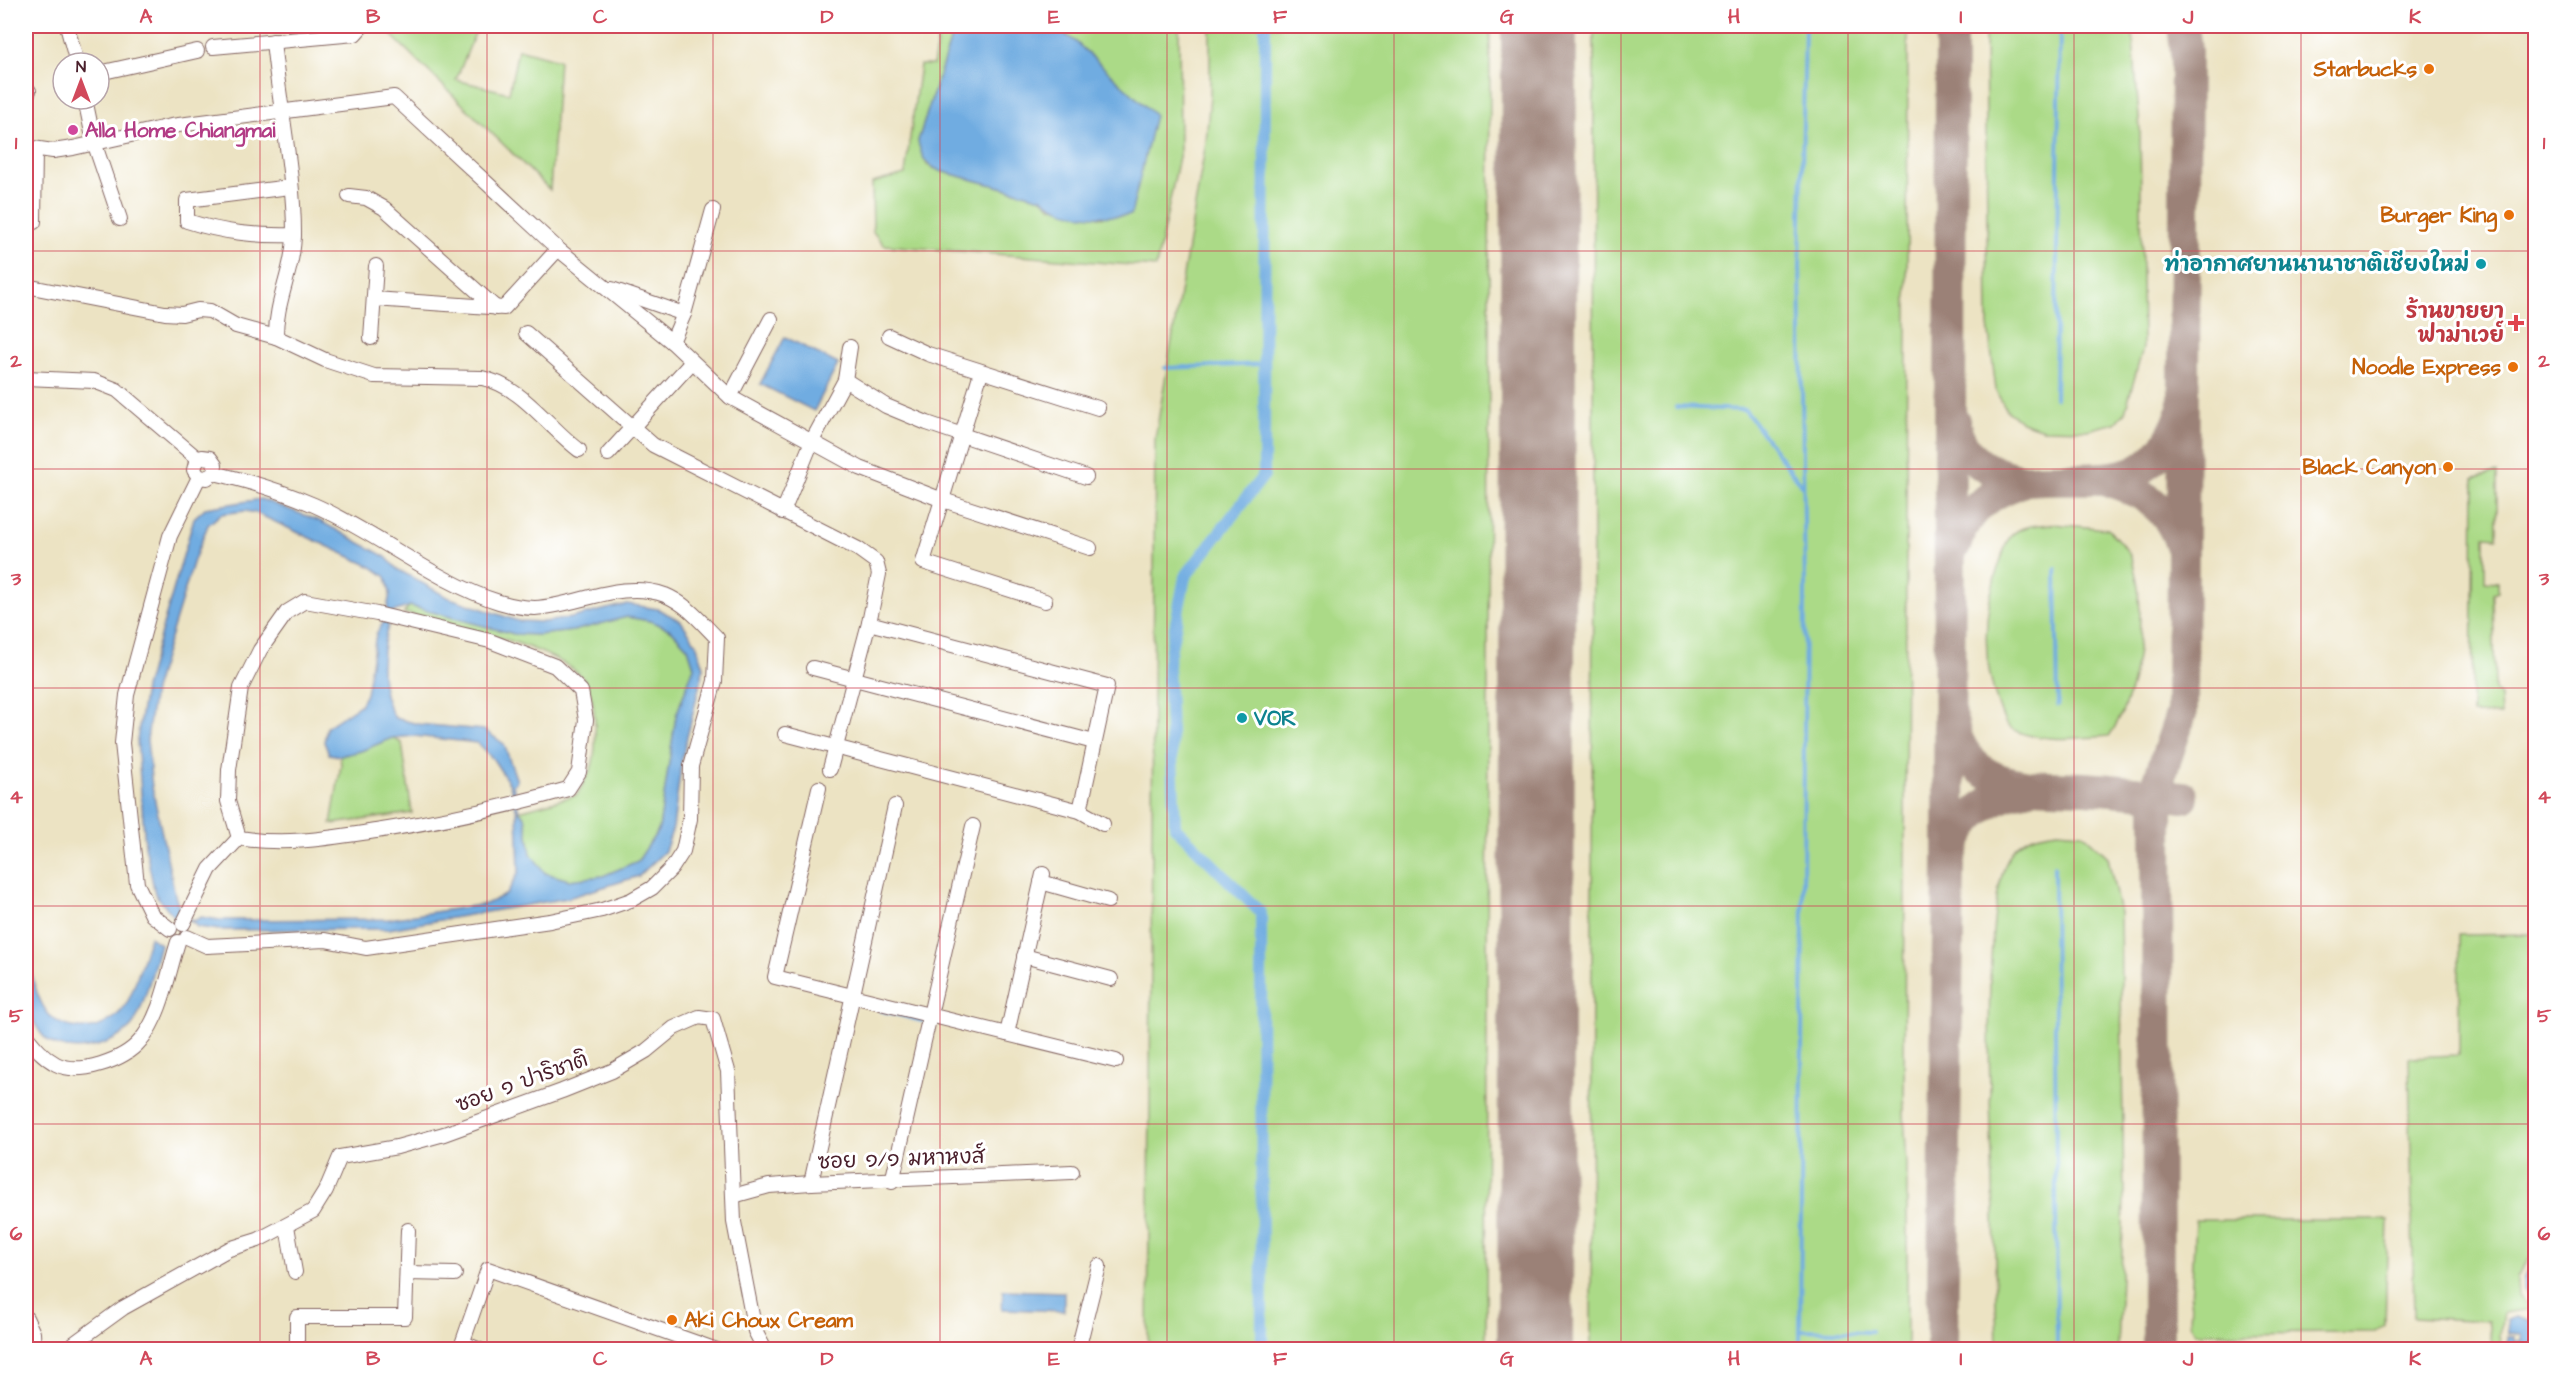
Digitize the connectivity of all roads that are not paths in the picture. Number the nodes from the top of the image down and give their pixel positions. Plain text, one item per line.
1 (67, 26) edge
2 (362, 26) edge
3 (273, 41) junction
4 (213, 47) dead end
5 (74, 51) edge
6 (197, 51) dead end
7 (111, 69) edge
8 (88, 111) edge
9 (280, 113) junction
10 (94, 142) junction
11 (30, 148) edge
12 (290, 187) junction
13 (348, 195) dead end
14 (713, 210) dead end
15 (120, 219) dead end
16 (34, 222) dead end
17 (294, 236) junction
18 (558, 249) junction
19 (376, 266) dead end
20 (26, 286) edge
21 (604, 286) junction
22 (375, 299) junction
23 (496, 309) junction
24 (684, 314) junction
25 (771, 319) dead end
26 (526, 333) dead end
27 (889, 336) dead end
28 (276, 337) junction
29 (371, 338) dead end
30 (672, 342) junction
31 (850, 347) dead end
32 (692, 362) junction
33 (981, 372) junction
34 (26, 378) edge
35 (845, 380) junction
36 (730, 397) junction
37 (1098, 408) dead end
38 (632, 427) junction
39 (961, 435) junction
40 (812, 441) junction
41 (579, 450) dead end
42 (608, 454) dead end
43 (198, 459) junction
44 (214, 473) junction
45 (199, 477) junction
46 (1086, 477) dead end
47 (940, 499) junction
48 (783, 512) junction
49 (1090, 548) dead end
50 (1045, 601) dead end
51 (869, 623) junction
52 (813, 668) dead end
53 (853, 679) junction
54 (785, 734) dead end
55 (1094, 742) junction
56 (837, 747) junction
57 (830, 769) dead end
58 (819, 788) dead end
59 (895, 806) dead end
60 (1080, 811) junction
61 (1103, 824) dead end
62 (972, 826) dead end
63 (239, 838) junction
64 (1107, 901) dead end
65 (182, 928) junction
66 (1024, 956) junction
67 (1112, 979) dead end
68 (852, 996) junction
69 (930, 1015) junction
70 (1007, 1034) junction
71 (26, 1036) edge
72 (1116, 1061) dead end
73 (1072, 1172) dead end
74 (892, 1182) junction
75 (811, 1183) junction
76 (733, 1196) junction
77 (287, 1226) junction
78 (408, 1230) dead end
79 (1099, 1266) dead end
80 (295, 1272) dead end
81 (407, 1273) junction
82 (455, 1274) dead end
83 (26, 1318) edge
84 (462, 1347) edge
85 (33, 1350) edge
86 (65, 1350) edge
87 (297, 1350) edge
88 (480, 1350) edge
89 (717, 1350) edge
90 (765, 1350) edge
91 (1078, 1350) edge

1 - 5 street
2 - 3 street
3 - 4 street
3 - 9 street
6 - 7 street
8 - 10 street
9 - 10 street
9 - 12 street
9 - 18 street
10 - 11 street
10 - 15 street
11 - 16 street
12 - 17 street
12 - 17 street
13 - 23 street
14 - 24 street
17 - 28 street
18 - 21 street
18 - 23 street
19 - 22 street
20 - 28 street
21 - 24 street
21 - 30 street
22 - 23 street
22 - 29 street
24 - 30 street
25 - 36 street
26 - 38 street
27 - 33 street
28 - 41 street
30 - 32 street
31 - 35 street
32 - 36 street
32 - 38 street
33 - 37 street
33 - 39 street
34 - 43 street
35 - 39 street
35 - 40 street
36 - 40 street
38 - 42 street
38 - 48 street
39 - 46 street
39 - 47 street
40 - 47 street
40 - 48 street
43 - 44 street
43 - 45 street
44 - 45 street
44 - 65 street
45 - 65 street
47 - 49 street
47 - 50 street
48 - 51 street
51 - 53 street
51 - 55 street
52 - 53 street
53 - 55 street
53 - 56 street
54 - 56 street
55 - 60 street
56 - 57 street
56 - 60 street
58 - 68 street
59 - 68 street
60 - 61 street
62 - 69 street
63 - 63 street
63 - 65 street
64 - 66 street
65 - 71 street
66 - 67 street
66 - 70 street
68 - 69 street
68 - 75 street
69 - 70 street
69 - 74 street
70 - 72 street
73 - 74 street, ซอย ๑/๑ มหาหงส์
74 - 75 street, ซอย ๑/๑ มหาหงส์
75 - 76 street, ซอย ๑/๑ มหาหงส์
76 - 77 street, ซอย ๑ ปาริชาติ
76 - 90 street, ซอย ๑ ปาริชาติ
77 - 80 street
77 - 86 street, ซอย ๑ ปาริชาติ
78 - 81 street
79 - 91 street
81 - 82 street
81 - 87 street
83 - 85 street
84 - 88 street
84 - 89 street

